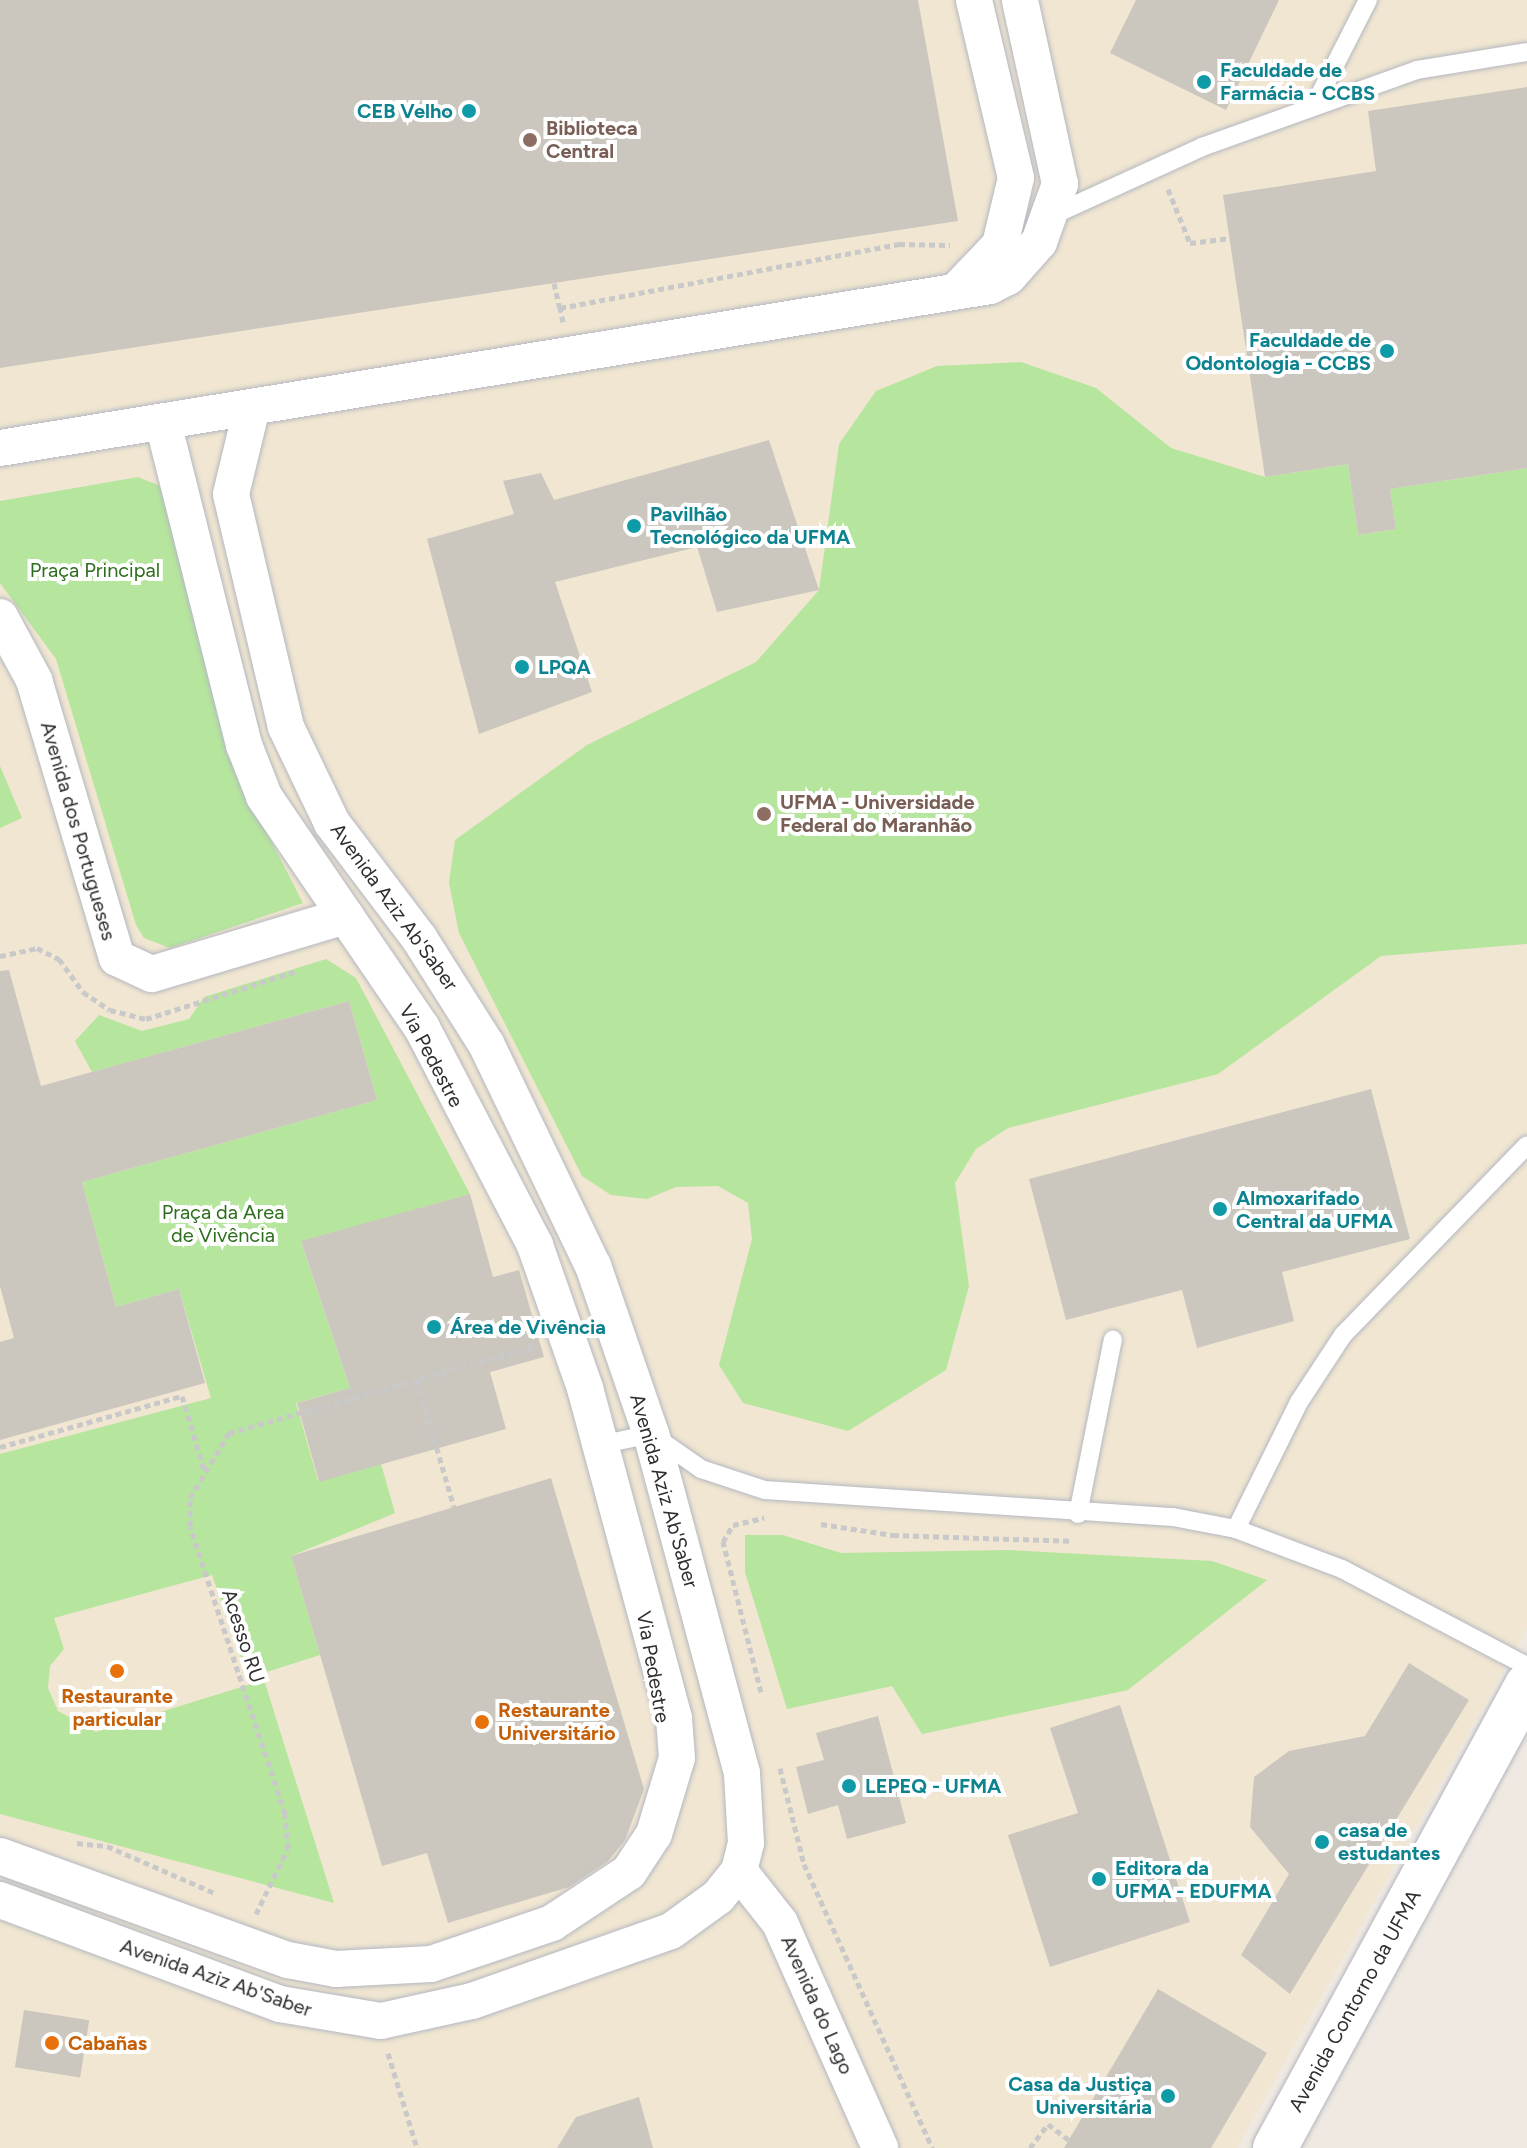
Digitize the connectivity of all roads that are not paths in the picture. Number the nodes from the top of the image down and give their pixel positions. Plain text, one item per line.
1 (974, 0) edge
2 (1020, 0) edge
3 (1368, 0) edge
4 (1527, 52) edge
5 (1314, 106) junction
6 (1053, 215) junction
7 (952, 293) junction
8 (252, 407) junction
9 (163, 422) junction
10 (0, 448) edge
11 (0, 617) edge
12 (332, 823) junction
13 (290, 841) junction
14 (345, 916) junction
15 (1527, 1145) edge
16 (1113, 1339) dead end
17 (651, 1434) junction
18 (600, 1445) junction
19 (1078, 1514) junction
20 (1236, 1529) junction
21 (1527, 1666) edge
22 (1527, 1685) edge
23 (0, 1856) edge
24 (739, 1871) junction
25 (0, 1900) edge
26 (880, 2148) edge
27 (1275, 2148) edge

1 - 7 street
2 - 6 street
3 - 5 lane
4 - 5 lane
5 - 6 lane
6 - 7 street
7 - 8 street
8 - 9 street
8 - 12 street, Avenida Aziz Ab'Saber
9 - 10 street
9 - 13 street, Avenida Aziz Ab'Saber
11 - 14 street, Avenida dos Portugueses
12 - 13 street
12 - 17 street, Avenida Aziz Ab'Saber
13 - 14 street, Avenida Aziz Ab'Saber
14 - 18 street, Avenida Aziz Ab'Saber
15 - 20 lane
16 - 19 lane
17 - 18 lane
17 - 19 lane
17 - 24 street, Avenida Aziz Ab'Saber
18 - 23 street, Avenida Aziz Ab'Saber
19 - 20 lane
20 - 21 lane
22 - 27 main road, Avenida Contorno da UFMA
24 - 25 street, Avenida Aziz Ab'Saber
24 - 26 street, Avenida do Lago

